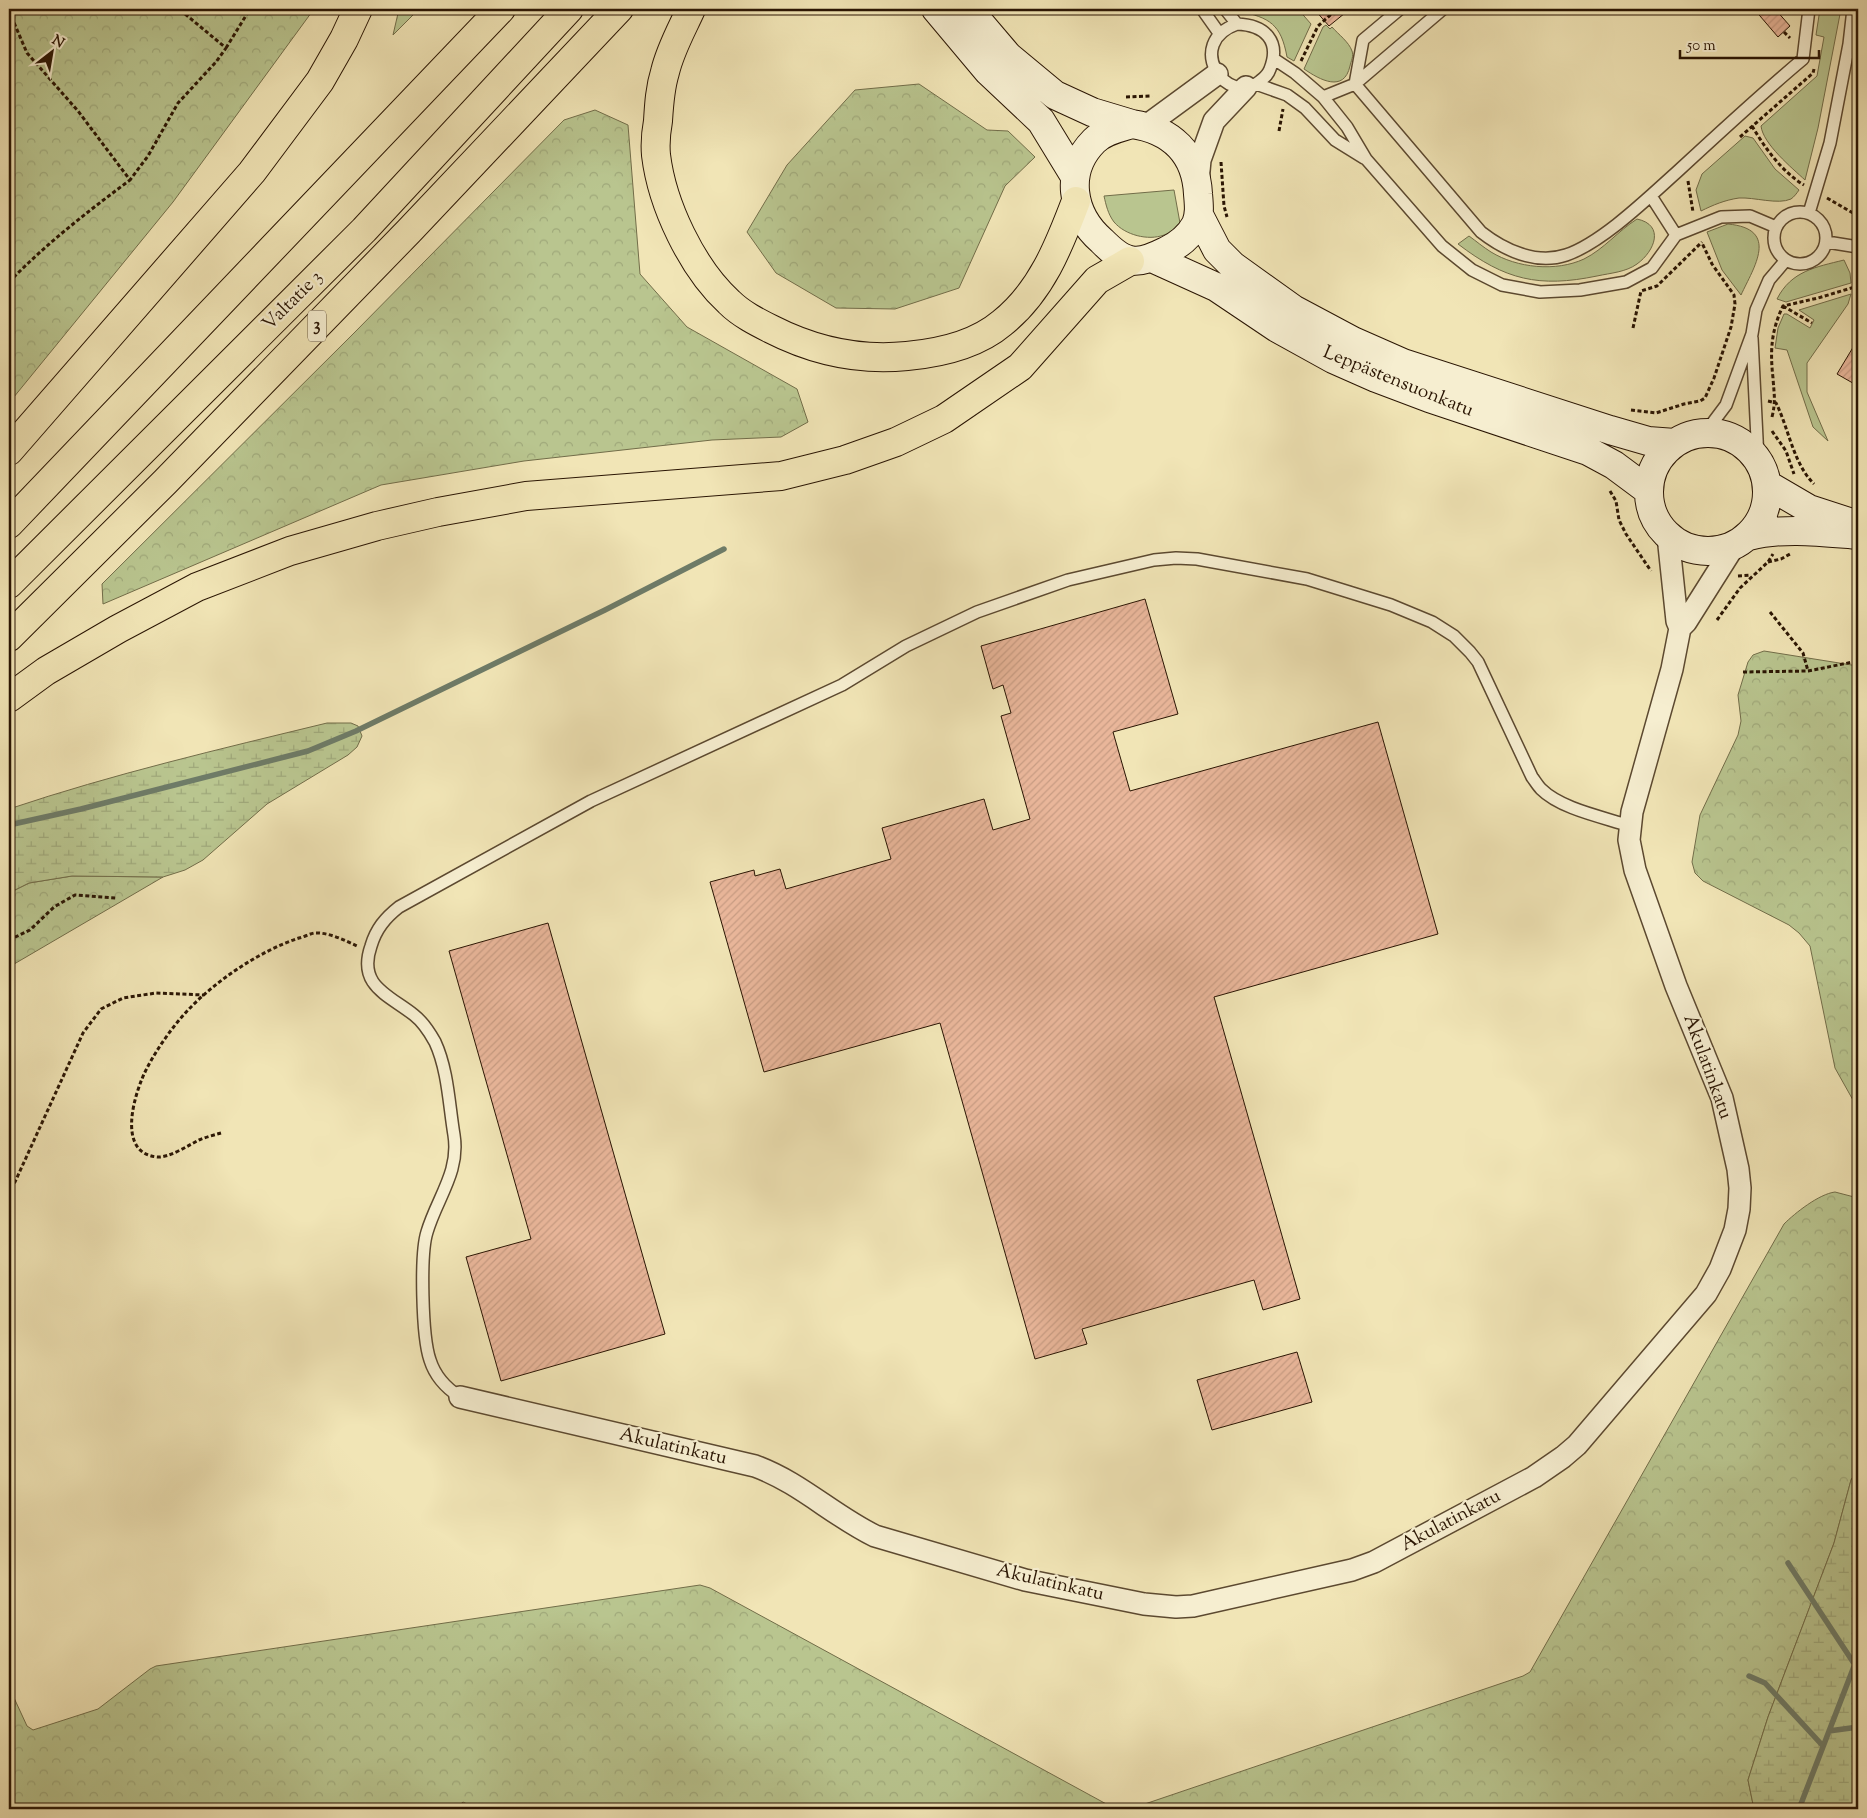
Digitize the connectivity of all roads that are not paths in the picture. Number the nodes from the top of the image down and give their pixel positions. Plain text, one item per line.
1 (358, 9) edge
2 (568, 9) edge
3 (619, 9) edge
4 (691, 9) edge
5 (936, 9) edge
6 (968, 9) edge
7 (1202, 9) edge
8 (1225, 9) edge
9 (1400, 9) edge
10 (1443, 9) edge
11 (1809, 9) edge
12 (1853, 9) edge
13 (498, 11) edge
14 (1237, 24) junction
15 (1219, 33) junction
16 (1274, 59) junction
17 (1217, 74) junction
18 (1355, 84) junction
19 (1251, 85) junction
20 (1323, 97) junction
21 (1139, 125) junction
22 (1366, 159) junction
23 (1198, 182) junction
24 (1075, 188) junction
25 (1651, 196) junction
26 (1809, 213) junction
27 (1199, 216) junction
28 (1776, 227) junction
29 (1676, 235) junction
30 (1827, 242) junction
31 (1858, 248) edge
32 (1141, 259) junction
33 (1786, 260) junction
34 (1752, 334) junction
35 (1705, 433) junction
36 (1675, 443) junction
37 (9, 451) edge
38 (1758, 458) junction
39 (1768, 485) junction
40 (1649, 491) junction
41 (9, 524) edge
42 (1858, 525) edge
43 (1858, 535) edge
44 (1668, 536) junction
45 (1741, 541) junction
46 (9, 584) edge
47 (1680, 628) junction
48 (9, 638) edge
49 (9, 698) edge
50 (1630, 826) junction
51 (460, 1398) joint

1 - 37 highway
2 - 46 highway, Valtatie 3
3 - 48 highway, 3
4 - 24 highway
5 - 24 main road
6 - 21 main road
7 - 15 lane
8 - 14 lane
9 - 18 lane
10 - 18 lane
11 - 25 lane
12 - 26 lane
13 - 41 highway
14 - 15 lane
14 - 16 lane
15 - 17 lane
16 - 19 lane
16 - 20 lane
17 - 19 lane
17 - 21 street
18 - 20 lane
18 - 25 lane
19 - 22 lane
19 - 23 street
20 - 22 lane
21 - 23 main road
21 - 24 main road
22 - 29 lane
23 - 27 main road
24 - 32 main road
25 - 29 lane
26 - 28 lane
26 - 30 lane
27 - 32 main road
27 - 36 main road, Leppästensuonkatu
28 - 29 lane
28 - 33 lane
30 - 31 lane
30 - 33 lane
32 - 40 main road, Leppästensuonkatu
32 - 49 highway
33 - 34 lane
34 - 35 lane
34 - 38 lane
35 - 36 main road
35 - 38 main road
36 - 40 main road
38 - 39 main road
39 - 42 main road
39 - 45 main road
40 - 44 main road
43 - 45 main road
44 - 45 main road
44 - 47 street, Akulatinkatu
45 - 47 street, Akulatinkatu
47 - 50 street, Akulatinkatu
50 - 51 street, Akulatinkatu
50 - 51 lane

